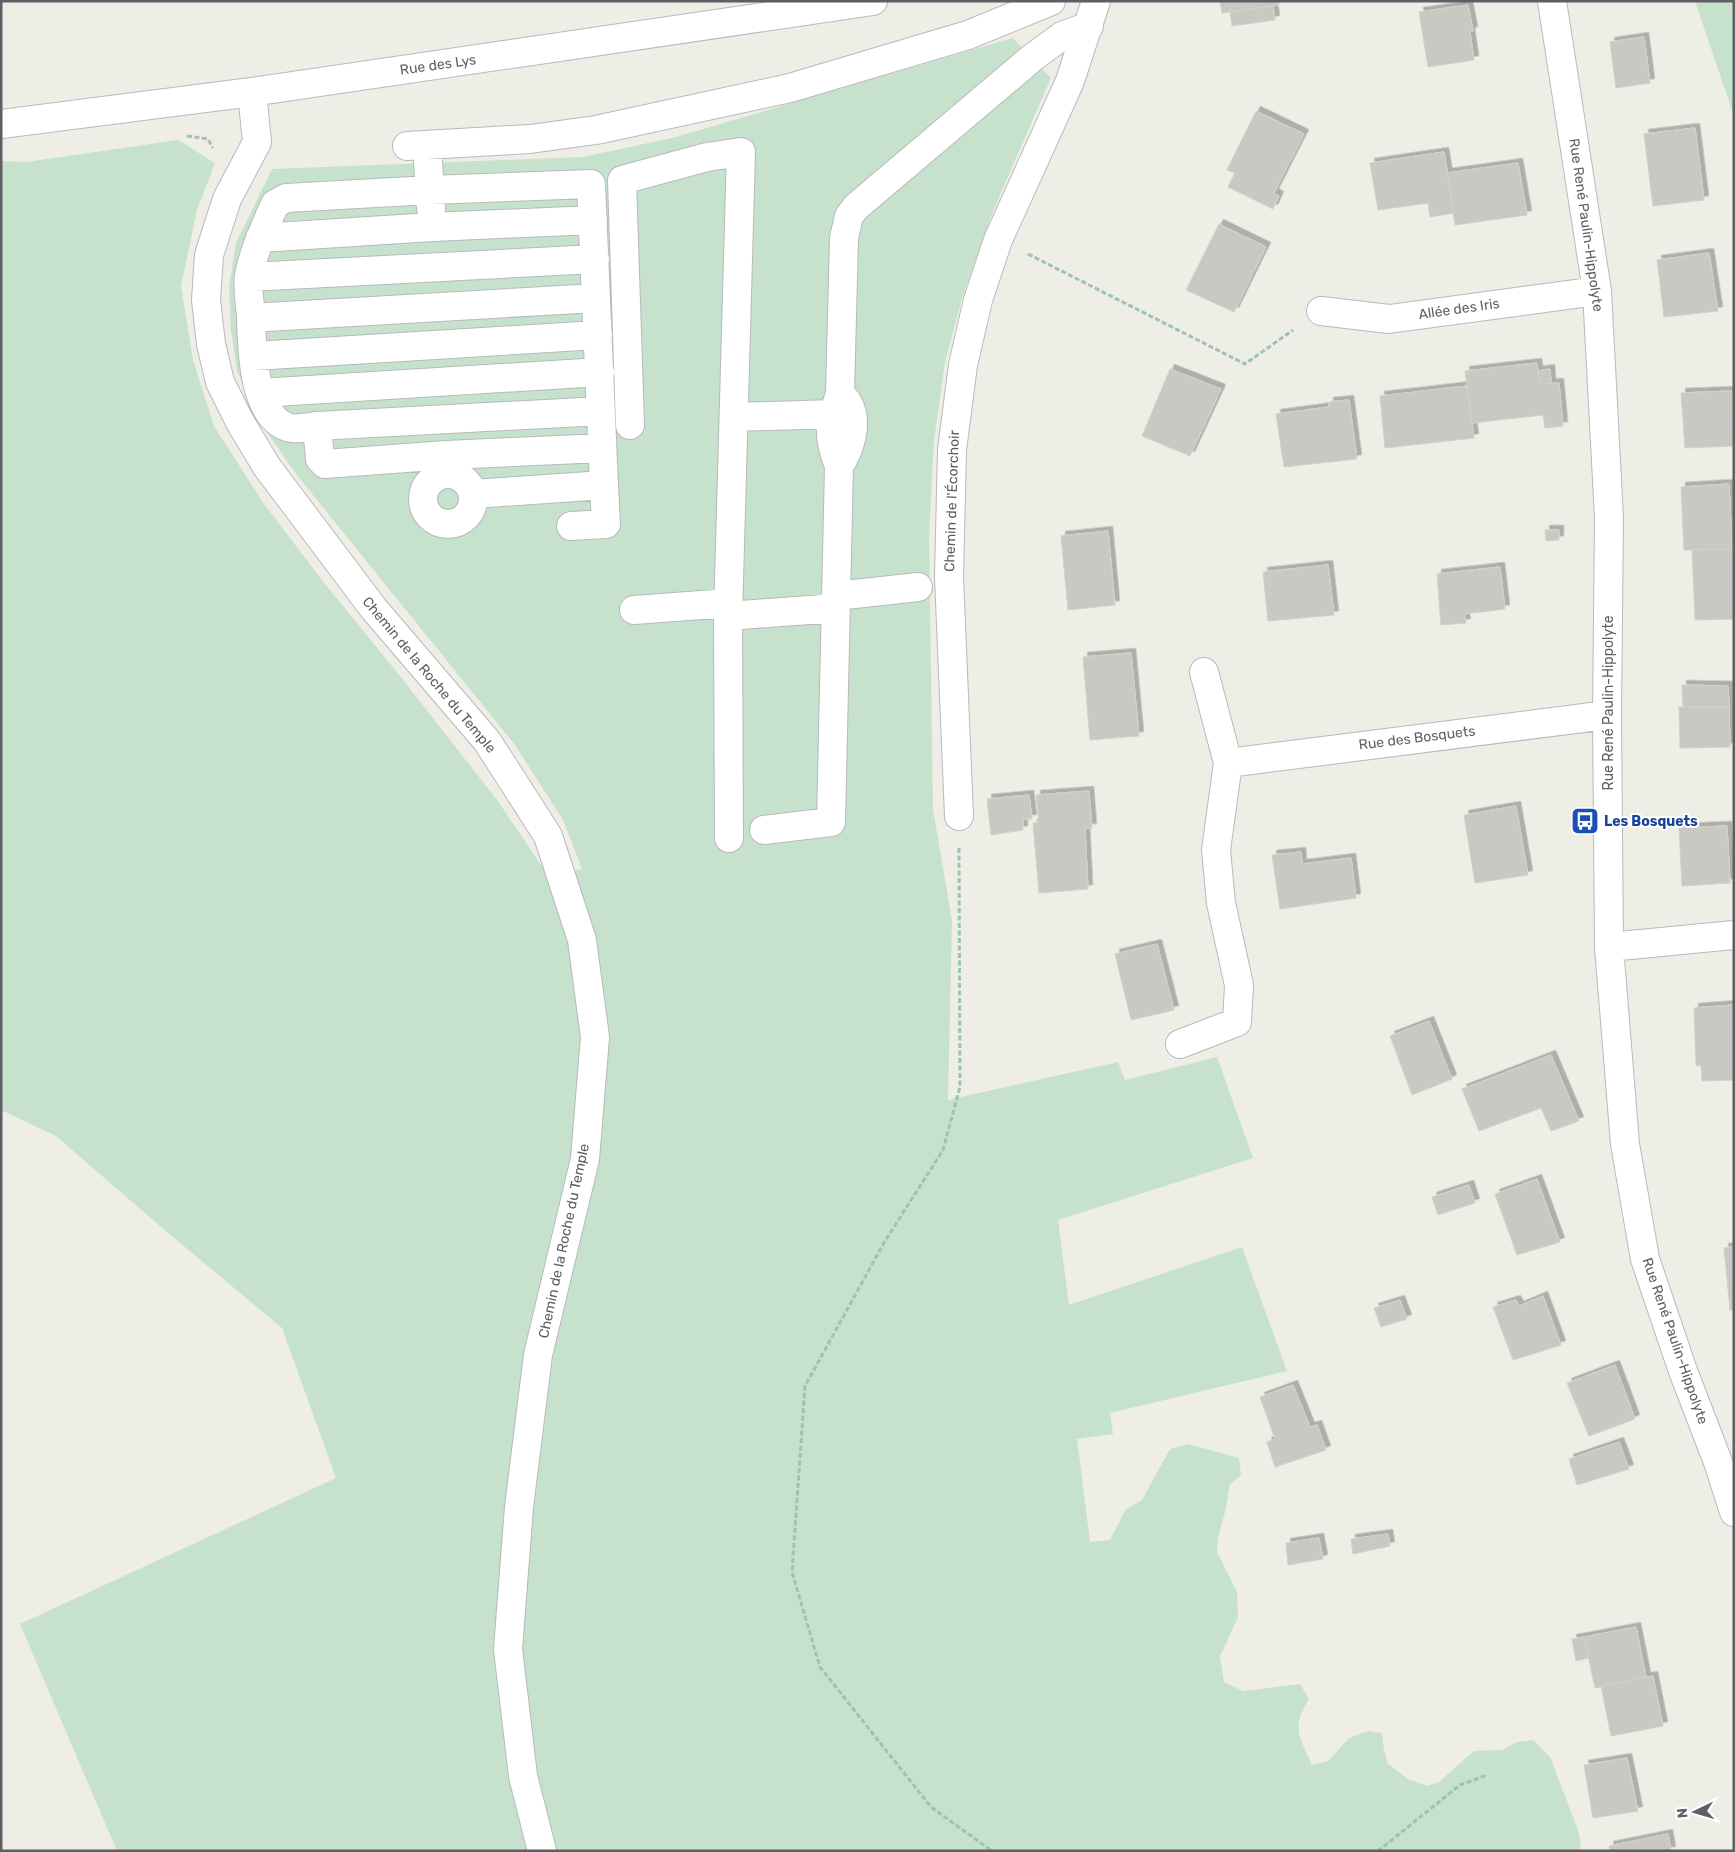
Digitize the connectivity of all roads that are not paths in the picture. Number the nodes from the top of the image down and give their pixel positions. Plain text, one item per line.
1 (873, 1) edge
2 (1051, 1) edge
3 (1552, 1) edge
4 (720, 12) edge
5 (1092, 13) edge
6 (252, 92) junction
7 (1, 124) edge
8 (430, 190) junction
9 (593, 220) junction
10 (432, 227) junction
11 (260, 238) junction
12 (595, 259) junction
13 (434, 266) junction
14 (249, 277) junction
15 (1597, 291) junction
16 (596, 298) junction
17 (436, 306) junction
18 (1321, 311) road end
19 (251, 318) junction
20 (598, 335) junction
21 (439, 344) junction
22 (252, 356) junction
23 (600, 372) junction
24 (441, 381) junction
25 (260, 393) junction
26 (836, 404) junction
27 (601, 411) junction
28 (734, 417) junction
29 (444, 418) junction
30 (630, 425) dead end
31 (317, 426) junction
32 (602, 448) junction
33 (446, 464) junction
34 (604, 485) junction
35 (473, 494) junction
36 (571, 526) dead end
37 (918, 587) dead end
38 (836, 602) junction
39 (729, 609) junction
40 (634, 610) dead end
41 (1204, 672) dead end
42 (1606, 715) junction
43 (1228, 763) junction
44 (959, 816) road end
45 (764, 830) dead end
46 (729, 838) dead end
47 (1734, 935) edge
48 (1609, 947) junction
49 (1180, 1044) dead end
50 (1726, 1460) edge
51 (1734, 1512) edge
52 (542, 1851) edge

1 - 4 street, Rue des Lys
2 - 8 street
3 - 15 street, Rue René Paulin-Hippolyte
4 - 6 street, Rue des Lys
5 - 26 street
5 - 44 street, Chemin de l'Écorchoir
6 - 7 street, Rue des Lys
6 - 52 street, Chemin de la Roche du Temple
8 - 9 street
8 - 10 street
8 - 11 street
9 - 10 street
9 - 12 street
10 - 11 street
10 - 13 street
11 - 14 street
12 - 13 street
12 - 16 street
13 - 14 street
13 - 17 street
14 - 19 street
15 - 18 street, Allée des Iris
15 - 42 street, Rue René Paulin-Hippolyte
16 - 17 street
16 - 20 street
17 - 19 street
17 - 21 street
19 - 22 street
20 - 21 street
20 - 23 street
21 - 22 street
21 - 24 street
22 - 25 street
23 - 24 street
23 - 27 street
24 - 25 street
24 - 29 street
25 - 31 street
26 - 28 street
26 - 38 street
27 - 29 street
27 - 32 street
28 - 30 street
28 - 39 street
29 - 31 street
29 - 33 street
31 - 33 street
32 - 33 street
32 - 34 street
33 - 35 street
33 - 35 street
34 - 35 street
34 - 36 street
37 - 38 street
38 - 39 street
38 - 45 street
39 - 40 street
39 - 46 street
41 - 43 street
42 - 43 street, Rue des Bosquets
42 - 48 street, Rue René Paulin-Hippolyte
43 - 49 street
47 - 48 street
48 - 50 street, Rue René Paulin-Hippolyte
50 - 51 street, Rue René Paulin-Hippolyte

